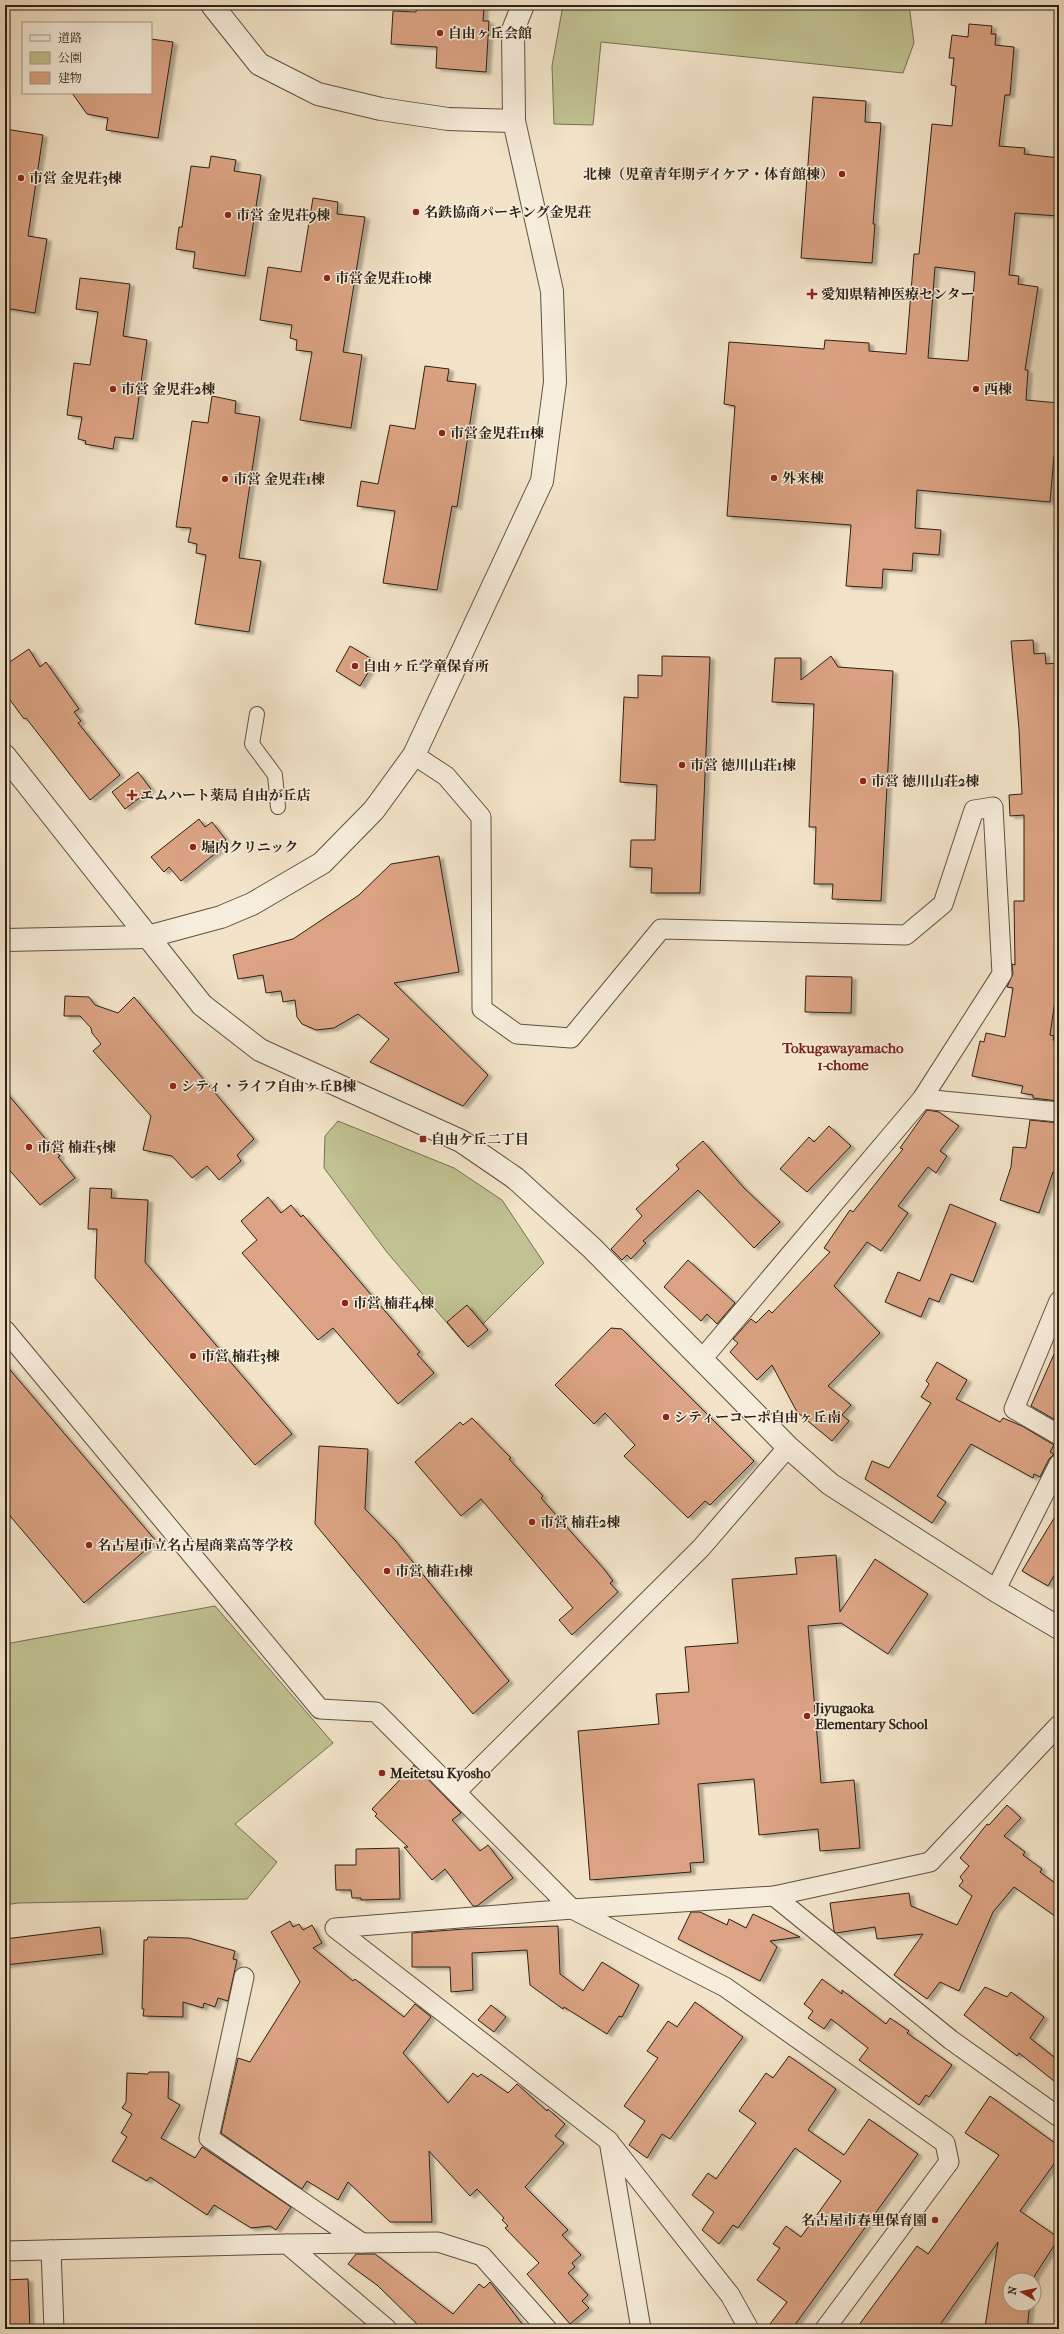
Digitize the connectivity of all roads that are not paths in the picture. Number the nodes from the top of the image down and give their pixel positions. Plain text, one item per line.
1 (212, 5) edge
2 (523, 5) edge
3 (514, 121) junction
4 (257, 714) dead end
5 (414, 755) junction
6 (5, 756) edge
7 (278, 807) dead end
8 (147, 937) junction
9 (5, 940) edge
10 (922, 1099) junction
11 (1059, 1112) edge
12 (1059, 1301) edge
13 (5, 1330) edge
14 (702, 1359) junction
15 (1059, 1435) edge
16 (788, 1447) junction
17 (1059, 1464) edge
18 (995, 1591) junction
19 (1059, 1628) edge
20 (1059, 1725) edge
21 (456, 1792) junction
22 (774, 1896) junction
23 (572, 1909) junction
24 (244, 1977) dead end
25 (1059, 2117) edge
26 (609, 2141) junction
27 (362, 2243) junction
28 (286, 2244) junction
29 (51, 2250) junction
30 (5, 2251) edge
31 (54, 2329) edge
32 (388, 2329) edge
33 (547, 2329) edge
34 (641, 2329) edge
35 (749, 2329) edge
36 (825, 2329) edge

1 - 3 street
2 - 3 street
3 - 5 street
4 - 7 street
5 - 8 street
5 - 10 street
6 - 8 street
8 - 9 street
8 - 14 street
10 - 11 street
10 - 14 street
12 - 15 street
13 - 21 street
14 - 16 street
16 - 18 street
16 - 21 street
17 - 18 street
18 - 19 street
20 - 22 street
21 - 23 street
22 - 23 street
22 - 25 street
23 - 26 street
23 - 36 street
24 - 27 street
26 - 34 street
26 - 35 street
27 - 28 street
27 - 33 street
28 - 29 street
28 - 32 street
29 - 30 street
29 - 31 street

